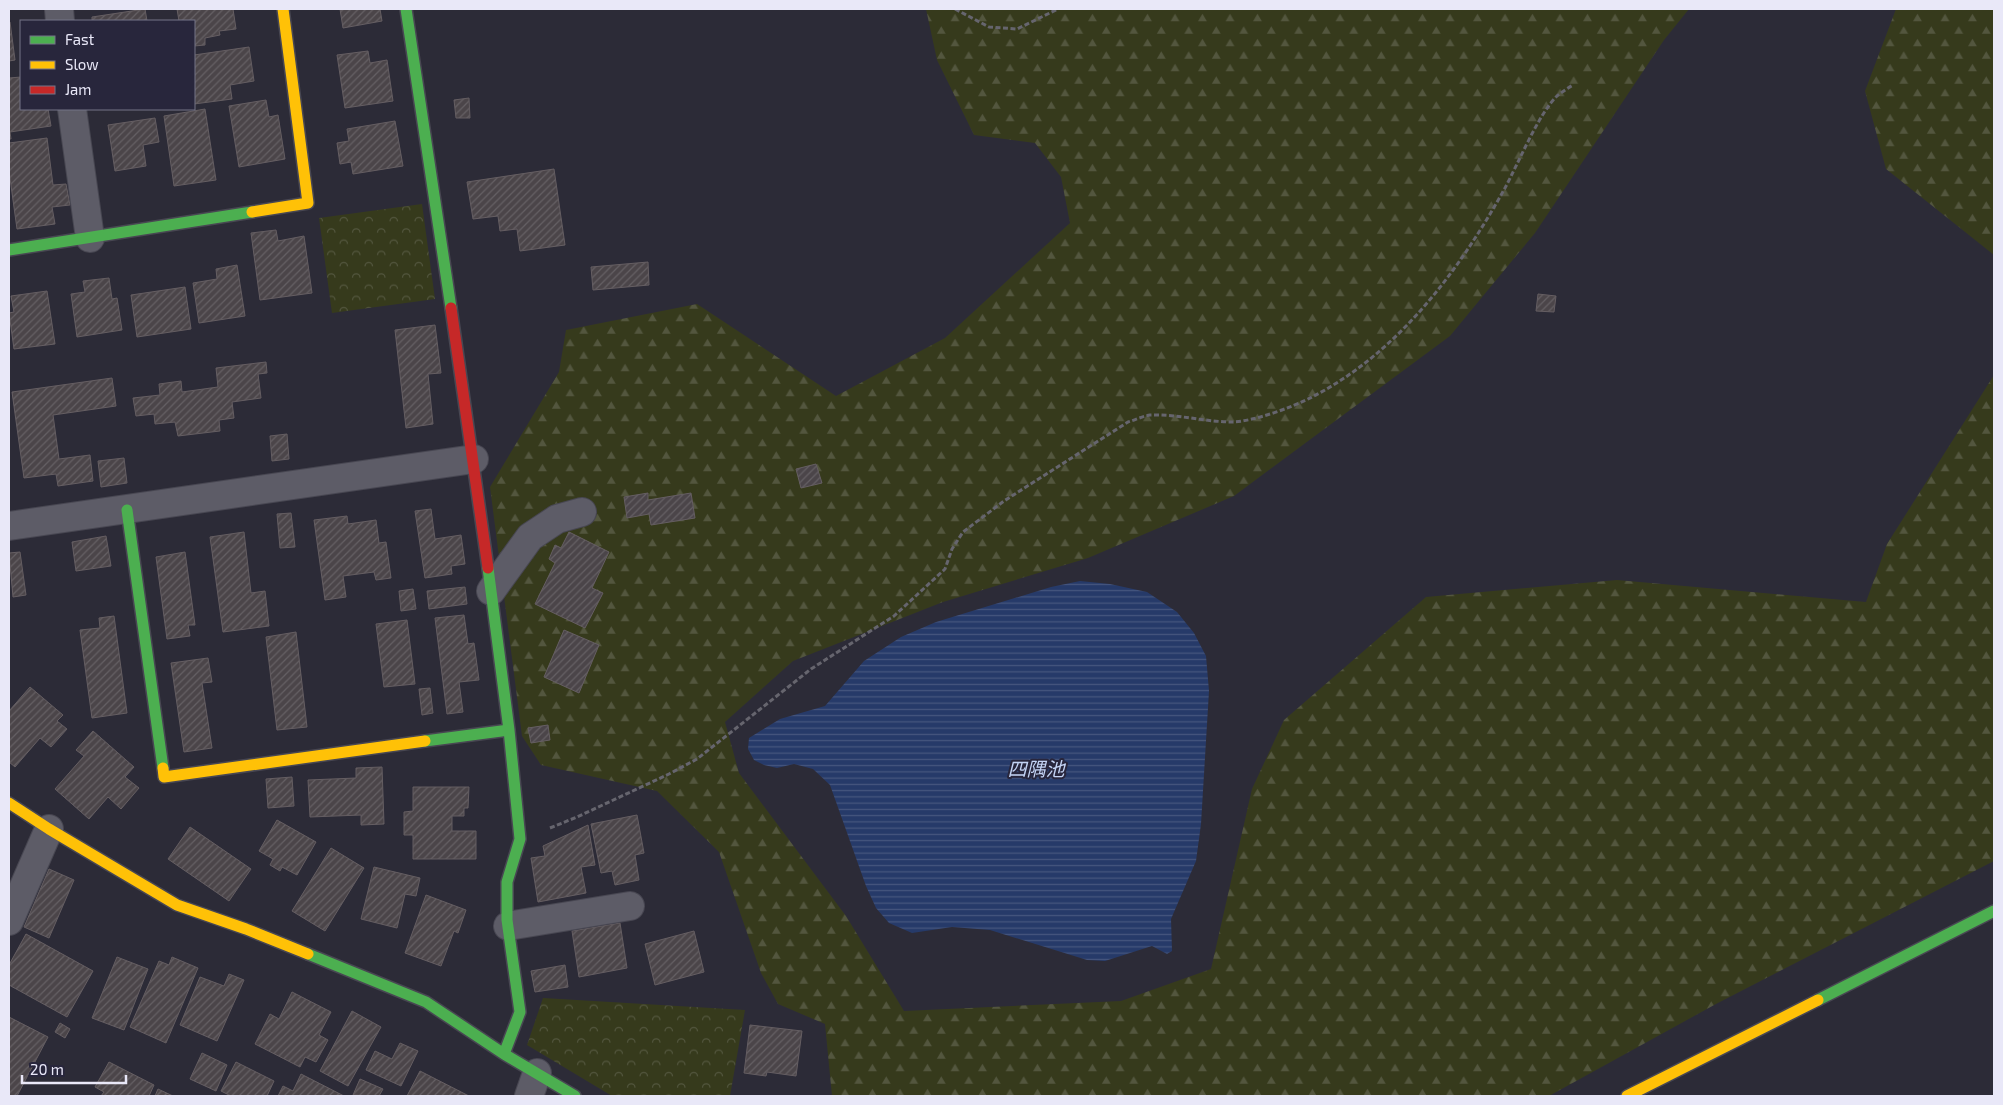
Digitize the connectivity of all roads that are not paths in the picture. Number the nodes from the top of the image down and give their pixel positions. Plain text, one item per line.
1 (283, 9) edge
2 (406, 9) edge
3 (72, 110) edge
4 (90, 238) junction
5 (9, 250) edge
6 (474, 459) junction
7 (127, 510) junction
8 (582, 512) dead end
9 (9, 526) edge
10 (491, 591) junction
11 (509, 730) junction
12 (9, 803) edge
13 (49, 829) junction
14 (630, 906) dead end
15 (1994, 911) edge
16 (9, 921) edge
17 (508, 926) junction
18 (504, 1054) junction
19 (533, 1084) edge
20 (575, 1096) edge
21 (1627, 1096) edge

1 - 4 street
2 - 6 street
3 - 4 street
4 - 5 street
6 - 7 street
6 - 10 street
7 - 9 street
7 - 11 street
8 - 10 street
10 - 11 street
11 - 17 street
12 - 13 street
13 - 16 street
13 - 18 street
14 - 17 street
15 - 21 street
17 - 18 street
18 - 19 street
19 - 20 street

